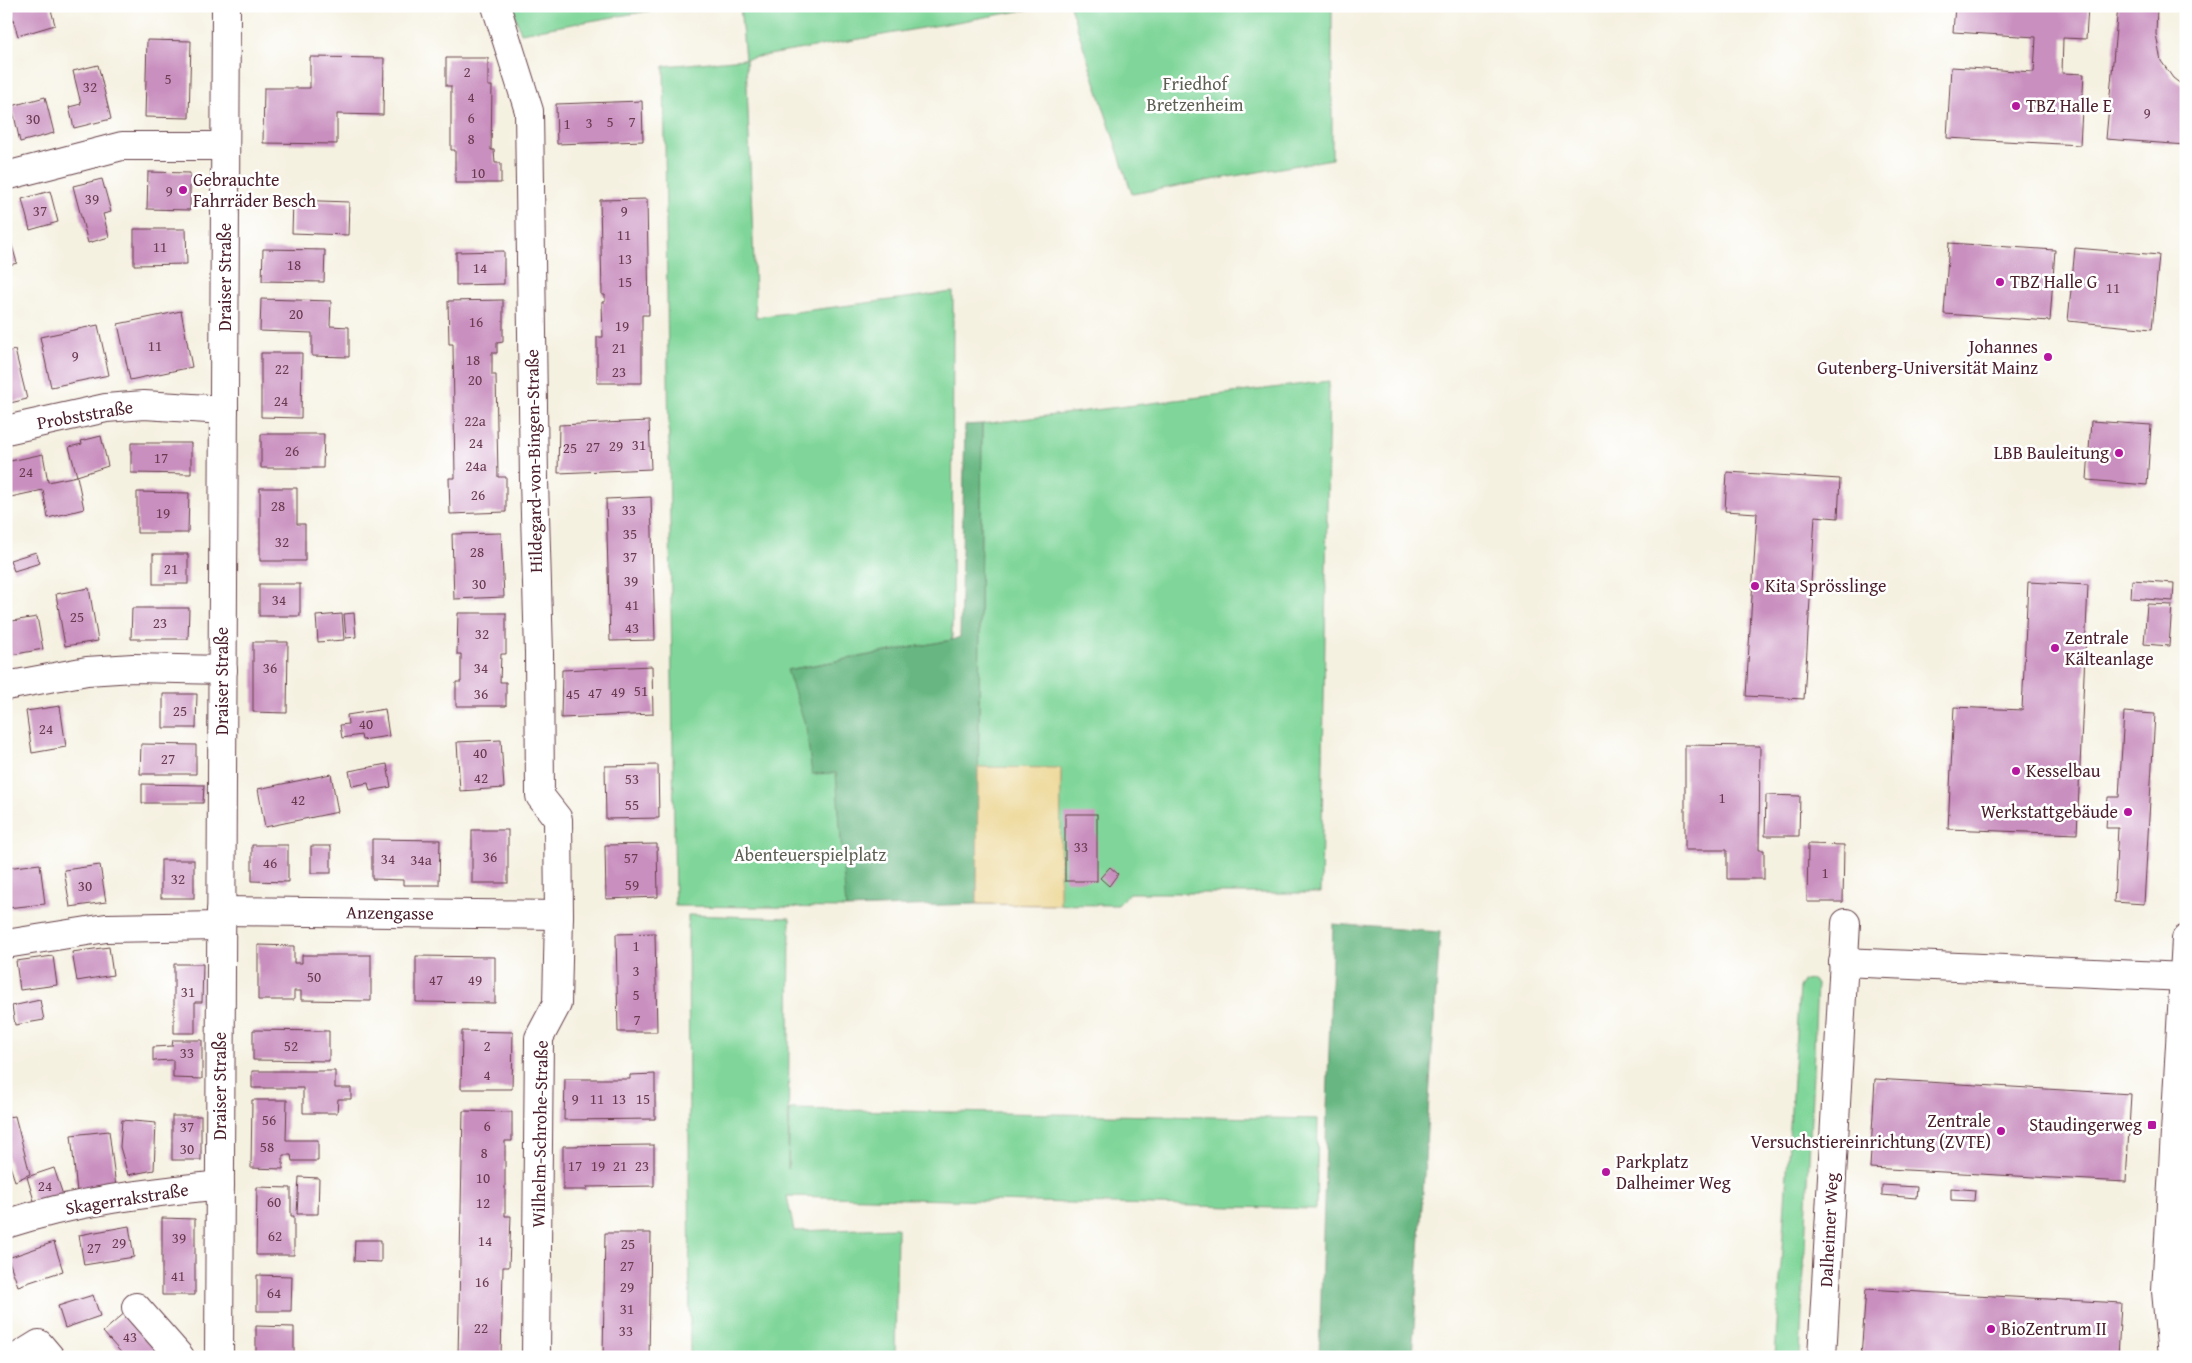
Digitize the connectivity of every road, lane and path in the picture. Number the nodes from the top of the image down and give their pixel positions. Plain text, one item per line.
1 (226, 6) edge
2 (496, 6) edge
3 (225, 146) junction
4 (6, 176) edge
5 (224, 410) junction
6 (6, 430) edge
7 (222, 670) junction
8 (6, 686) edge
9 (559, 915) junction
10 (221, 918) junction
11 (1846, 923) dead end
12 (2186, 939) edge
13 (6, 944) edge
14 (1843, 962) junction
15 (2185, 977) edge
16 (220, 1185) junction
17 (6, 1224) edge
18 (136, 1307) dead end
19 (18, 1357) edge
20 (50, 1357) edge
21 (180, 1357) edge
22 (219, 1357) edge
23 (536, 1357) edge
24 (1822, 1357) edge
25 (2172, 1357) edge

1 - 3 street, Draiser Straße
2 - 9 street, Hildegard-von-Bingen-Straße
3 - 4 street
3 - 5 street, Draiser Straße
5 - 6 street, Probststraße
5 - 7 street, Draiser Straße
7 - 8 street
7 - 10 street, Draiser Straße
9 - 10 street, Anzengasse
9 - 23 street, Wilhelm-Schrohe-Straße
10 - 13 street, Anzengasse
10 - 16 street, Draiser Straße
11 - 14 street, Dalheimer Weg
12 - 15 street
14 - 15 street
14 - 24 street, Dalheimer Weg
15 - 25 street
16 - 17 street, Skagerrakstraße
16 - 22 street, Draiser Straße
18 - 21 street
19 - 20 street

